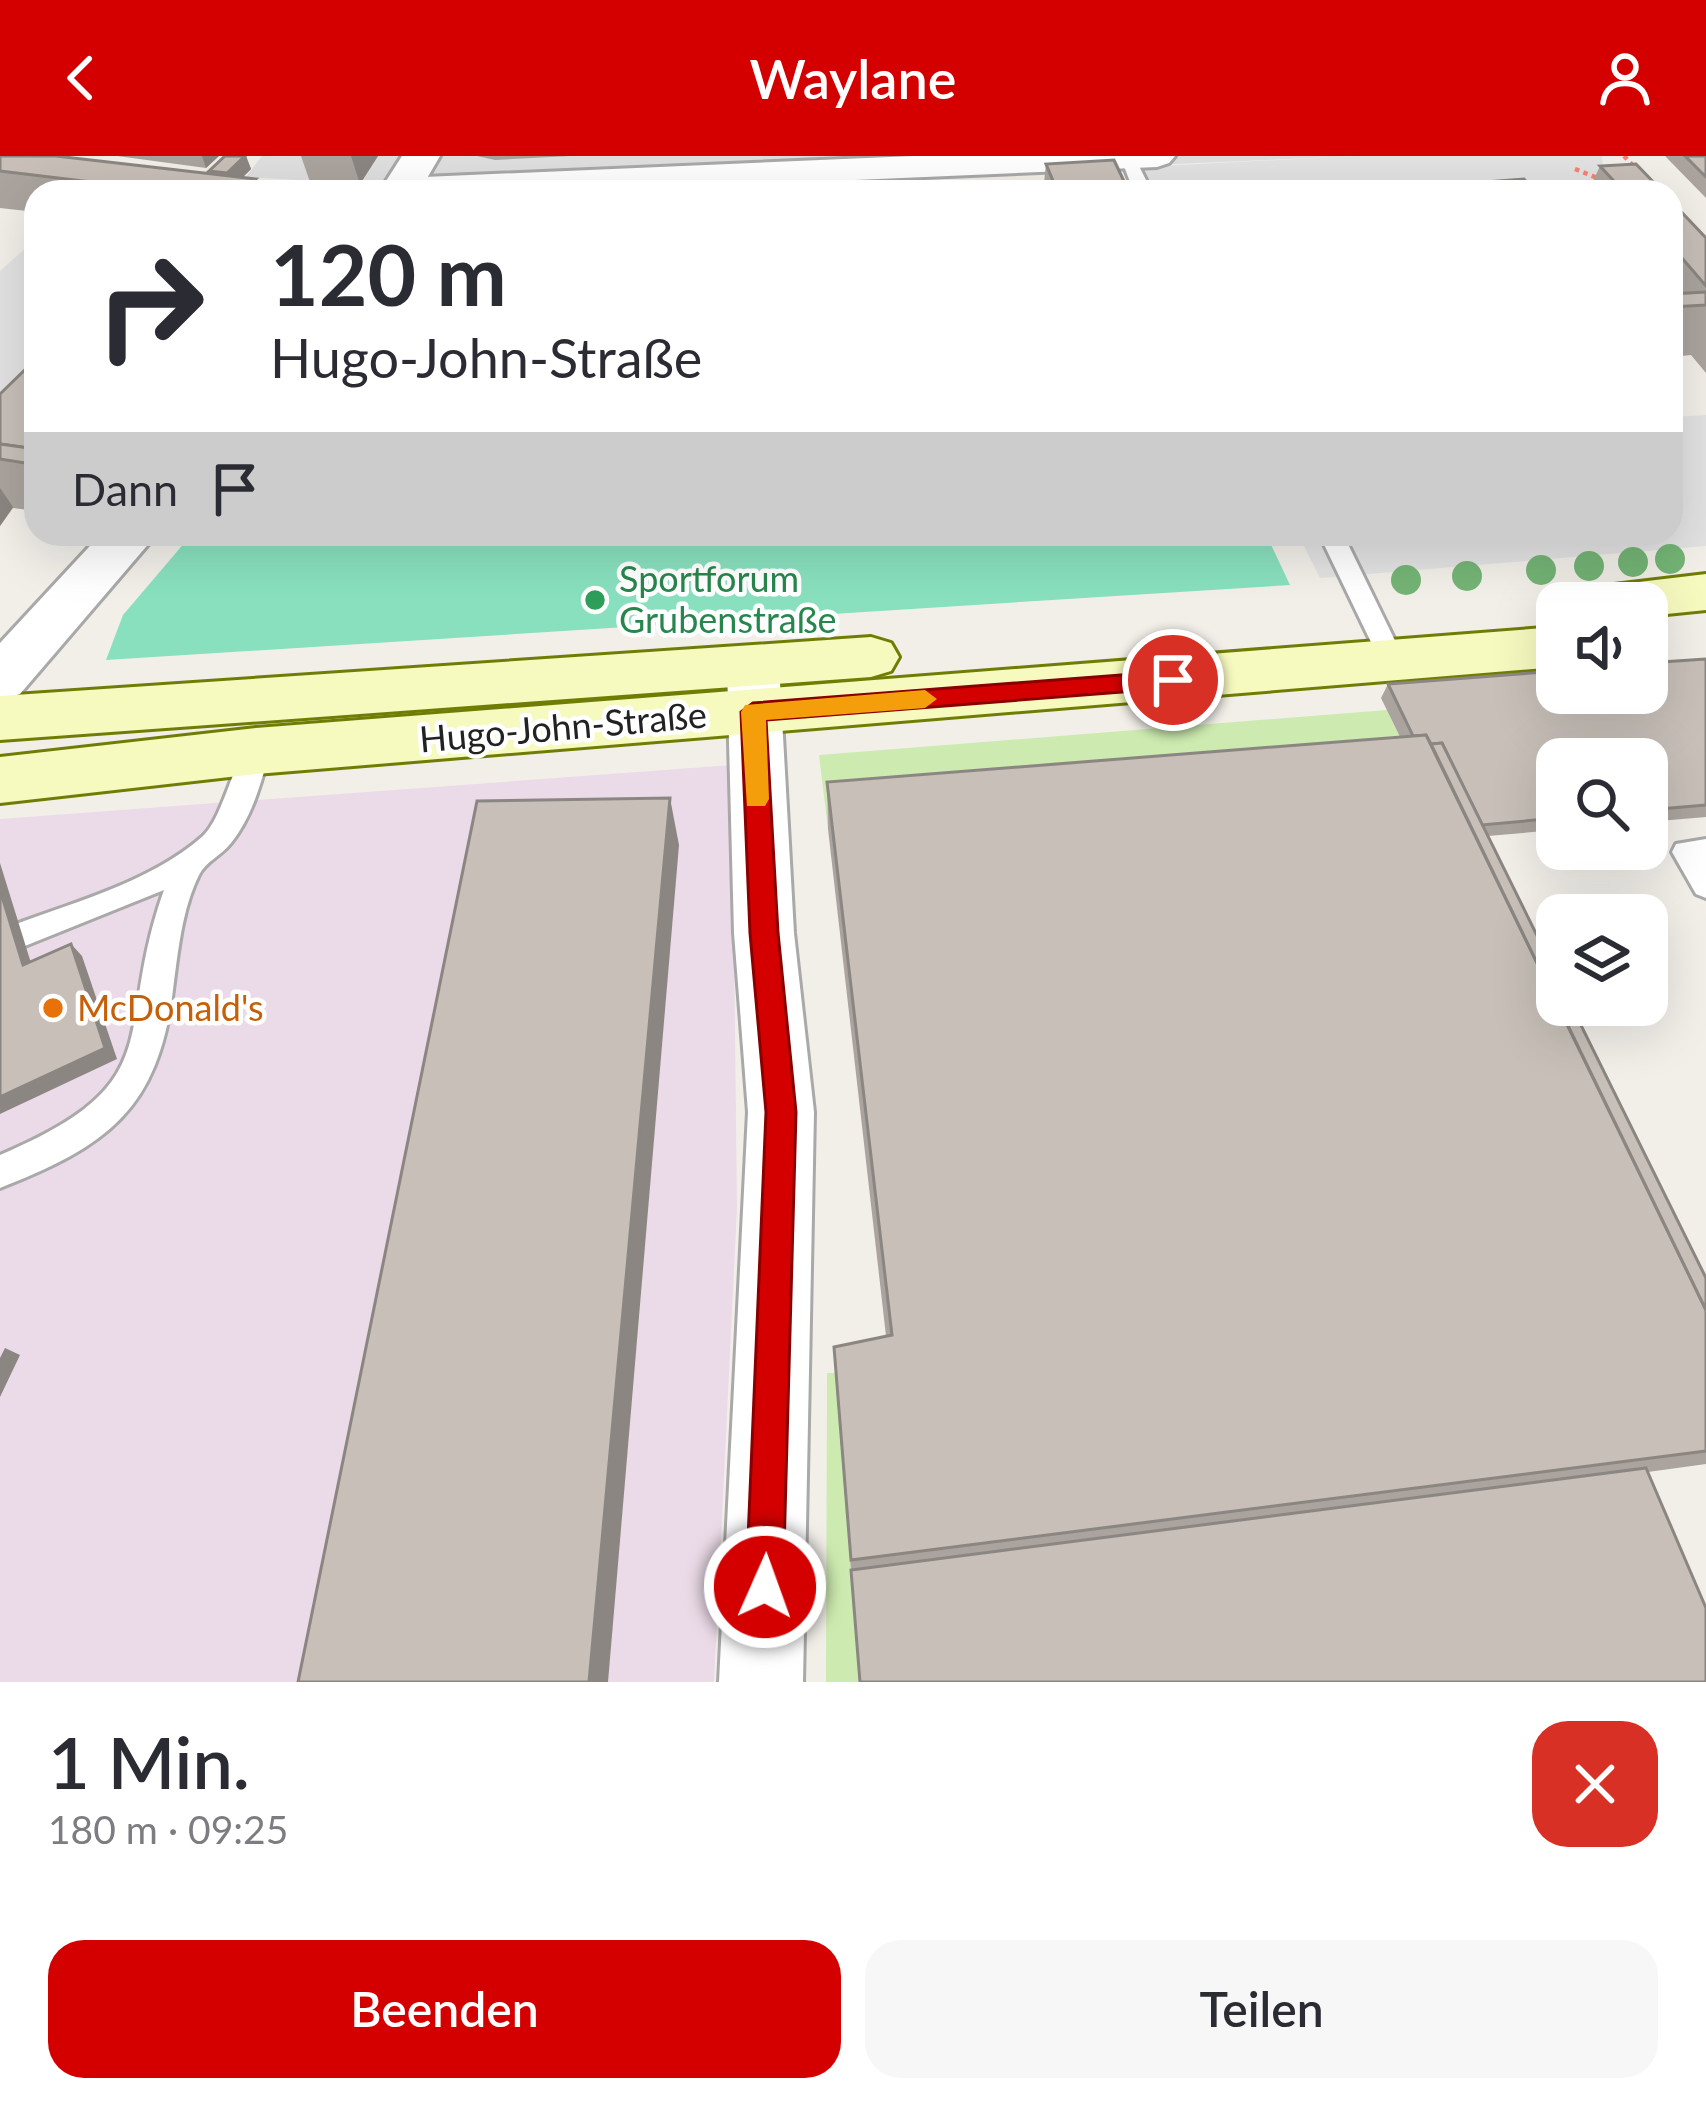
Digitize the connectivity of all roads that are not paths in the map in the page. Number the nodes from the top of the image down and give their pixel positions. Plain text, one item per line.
1 (980, 159) edge
2 (1138, 160) edge
3 (407, 179) edge
4 (119, 546) edge
5 (1337, 546) edge
6 (1706, 592) edge
7 (1668, 596) edge
8 (1536, 610) edge
9 (1706, 636) edge
10 (1668, 639) edge
11 (1383, 641) junction
12 (1536, 646) edge
13 (0, 679) edge
14 (753, 688) junction
15 (0, 718) edge
16 (256, 751) junction
17 (0, 780) edge
18 (1706, 851) edge
19 (190, 858) junction
20 (1706, 886) edge
21 (0, 944) edge
22 (0, 1172) edge
23 (761, 1682) edge

1 - 2 street
1 - 3 street
4 - 13 street
5 - 11 lane
6 - 7 main road
8 - 11 main road, Hugo-John-Straße
9 - 10 main road
11 - 12 main road, Hugo-John-Straße
11 - 14 main road, Hugo-John-Straße
14 - 15 main road, Hugo-John-Straße
14 - 16 main road, Hugo-John-Straße
14 - 23 street
16 - 17 main road, Hugo-John-Straße
16 - 19 lane
18 - 20 lane
19 - 21 lane
19 - 22 lane

